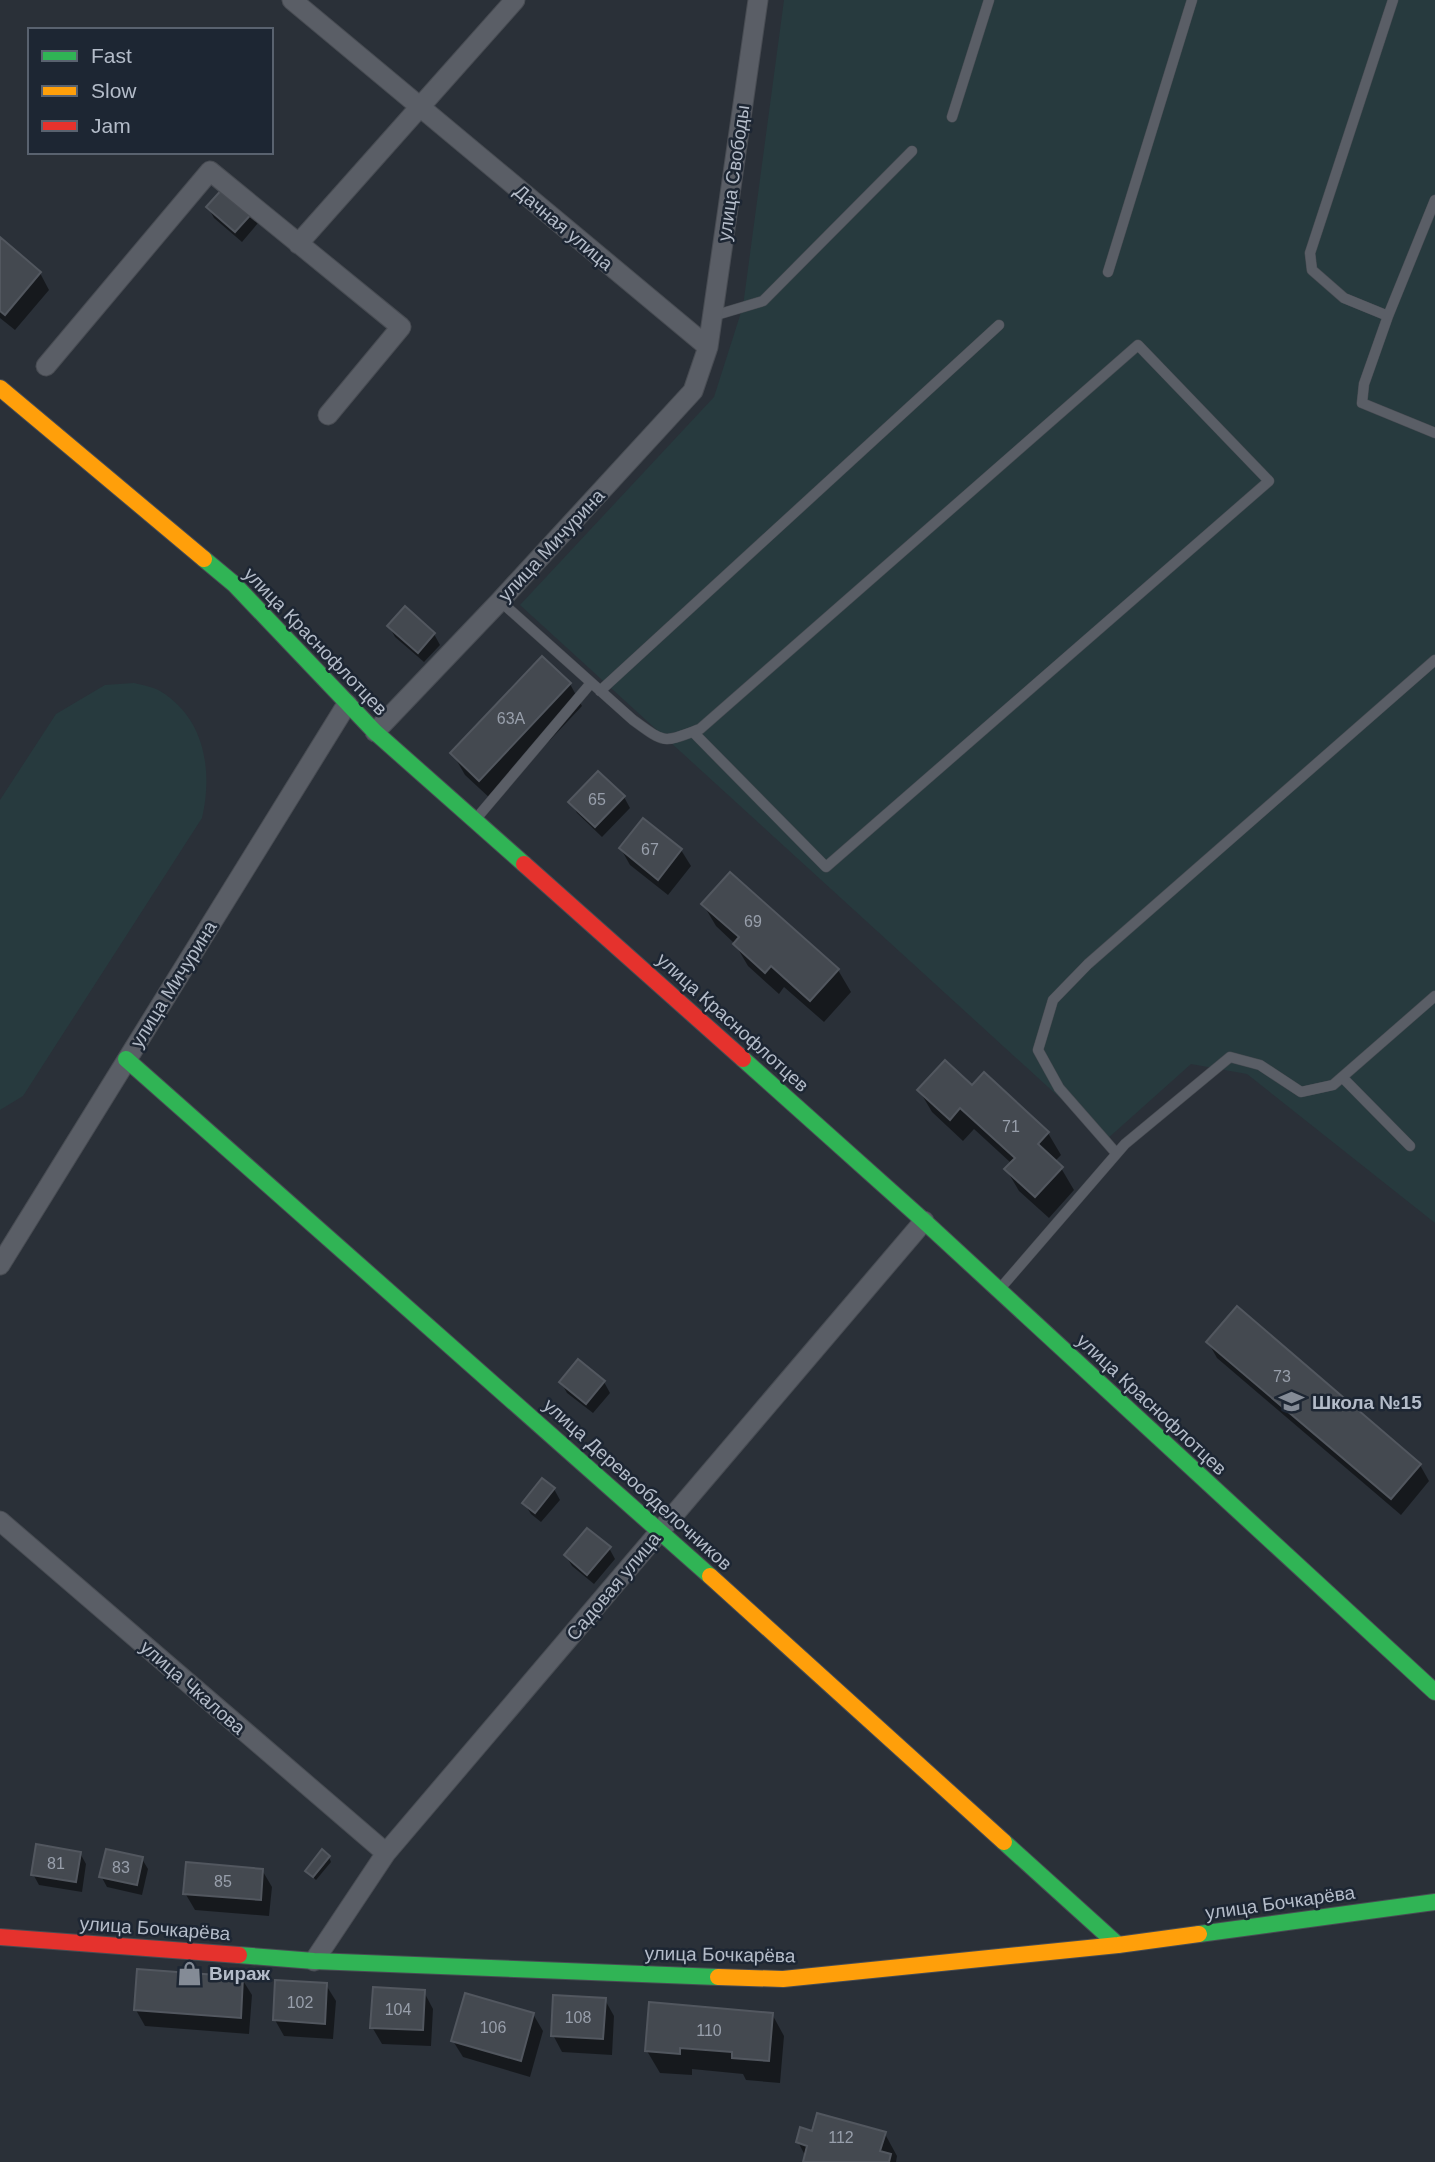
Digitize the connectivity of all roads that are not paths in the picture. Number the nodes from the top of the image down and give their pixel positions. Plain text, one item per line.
1 (292, 0) edge
2 (515, 0) edge
3 (758, 0) edge
4 (989, 0) edge
5 (1192, 0) edge
6 (1393, 0) edge
7 (419, 108) junction
8 (953, 117) dead end
9 (912, 151) dead end
10 (1435, 200) edge
11 (298, 243) junction
12 (1108, 272) dead end
13 (712, 316) junction
14 (1388, 316) junction
15 (999, 325) dead end
16 (708, 347) junction
17 (46, 366) dead end
18 (0, 388) edge
19 (328, 415) dead end
20 (1435, 433) edge
21 (500, 601) junction
22 (1435, 660) edge
23 (591, 683) junction
24 (600, 691) junction
25 (348, 704) junction
26 (375, 732) junction
27 (693, 732) junction
28 (474, 821) junction
29 (1435, 996) edge
30 (126, 1059) junction
31 (1342, 1077) junction
32 (1410, 1146) dead end
33 (1116, 1153) junction
34 (925, 1221) junction
35 (0, 1265) edge
36 (998, 1291) junction
37 (0, 1521) edge
38 (660, 1531) junction
39 (1435, 1692) edge
40 (386, 1853) junction
41 (1435, 1902) edge
42 (0, 1937) edge
43 (1118, 1945) junction
44 (314, 1961) junction

1 - 7 street, Дачная улица
2 - 7 street
3 - 13 street, улица Свободы
4 - 8 lane
5 - 12 lane
6 - 14 lane
7 - 11 street
7 - 16 street, Дачная улица
9 - 13 lane
10 - 14 lane
11 - 17 street
11 - 19 street
13 - 16 street, улица Свободы
14 - 20 lane
15 - 24 lane
16 - 21 street, улица Мичурина
18 - 25 street, улица Краснофлотцев
21 - 23 lane
21 - 26 street, улица Мичурина
22 - 33 lane
23 - 24 lane
23 - 28 lane
24 - 27 lane
25 - 26 street, улица Краснофлотцев
25 - 30 street, улица Мичурина
26 - 28 street, улица Краснофлотцев
27 - 27 lane
28 - 34 street, улица Краснофлотцев
29 - 31 lane
30 - 35 street, улица Мичурина
30 - 38 street, улица Деревообделочников
31 - 32 lane
31 - 33 lane
33 - 36 lane
34 - 36 street, улица Краснофлотцев
34 - 38 street, Садовая улица
36 - 39 street, улица Краснофлотцев
37 - 40 street, улица Чкалова
38 - 40 street, Садовая улица
38 - 43 street, улица Деревообделочников
40 - 44 street, Садовая улица
41 - 43 street, улица Бочкарёва
42 - 44 street, улица Бочкарёва
43 - 44 street, улица Бочкарёва

